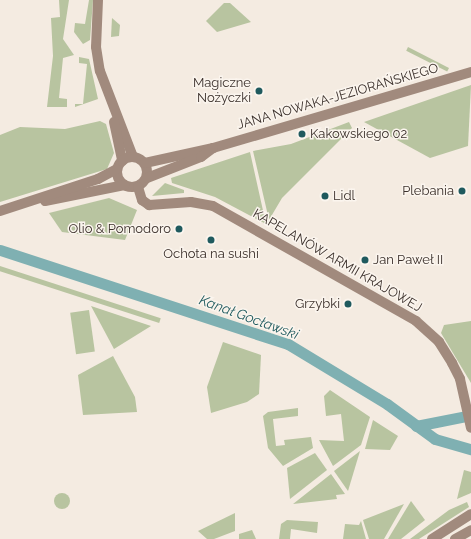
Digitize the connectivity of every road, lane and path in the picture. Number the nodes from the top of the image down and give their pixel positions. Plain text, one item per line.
1 (98, 0) edge
2 (471, 72) edge
3 (112, 108) junction
4 (213, 148) junction
5 (133, 157) junction
6 (145, 163) junction
7 (119, 165) junction
8 (147, 178) junction
9 (124, 185) junction
10 (138, 187) junction
11 (23, 204) junction
12 (0, 211) edge
13 (471, 427) edge
14 (471, 514) edge
15 (471, 530) edge
16 (432, 539) edge
17 (455, 539) edge

1 - 3 street
2 - 4 street, JANA NOWAKA-JEZIORAŃSKIEGO
3 - 5 street
3 - 7 street
4 - 6 street, JANA NOWAKA-JEZIORAŃSKIEGO
4 - 8 street, JANA NOWAKA-JEZIORAŃSKIEGO
5 - 6 street
5 - 7 street
6 - 8 street
7 - 9 street
7 - 11 street
8 - 10 street
9 - 10 street
9 - 11 street
10 - 13 street, KAPELANÓW ARMII KRAJOWEJ
11 - 12 street
14 - 16 street
15 - 17 street

